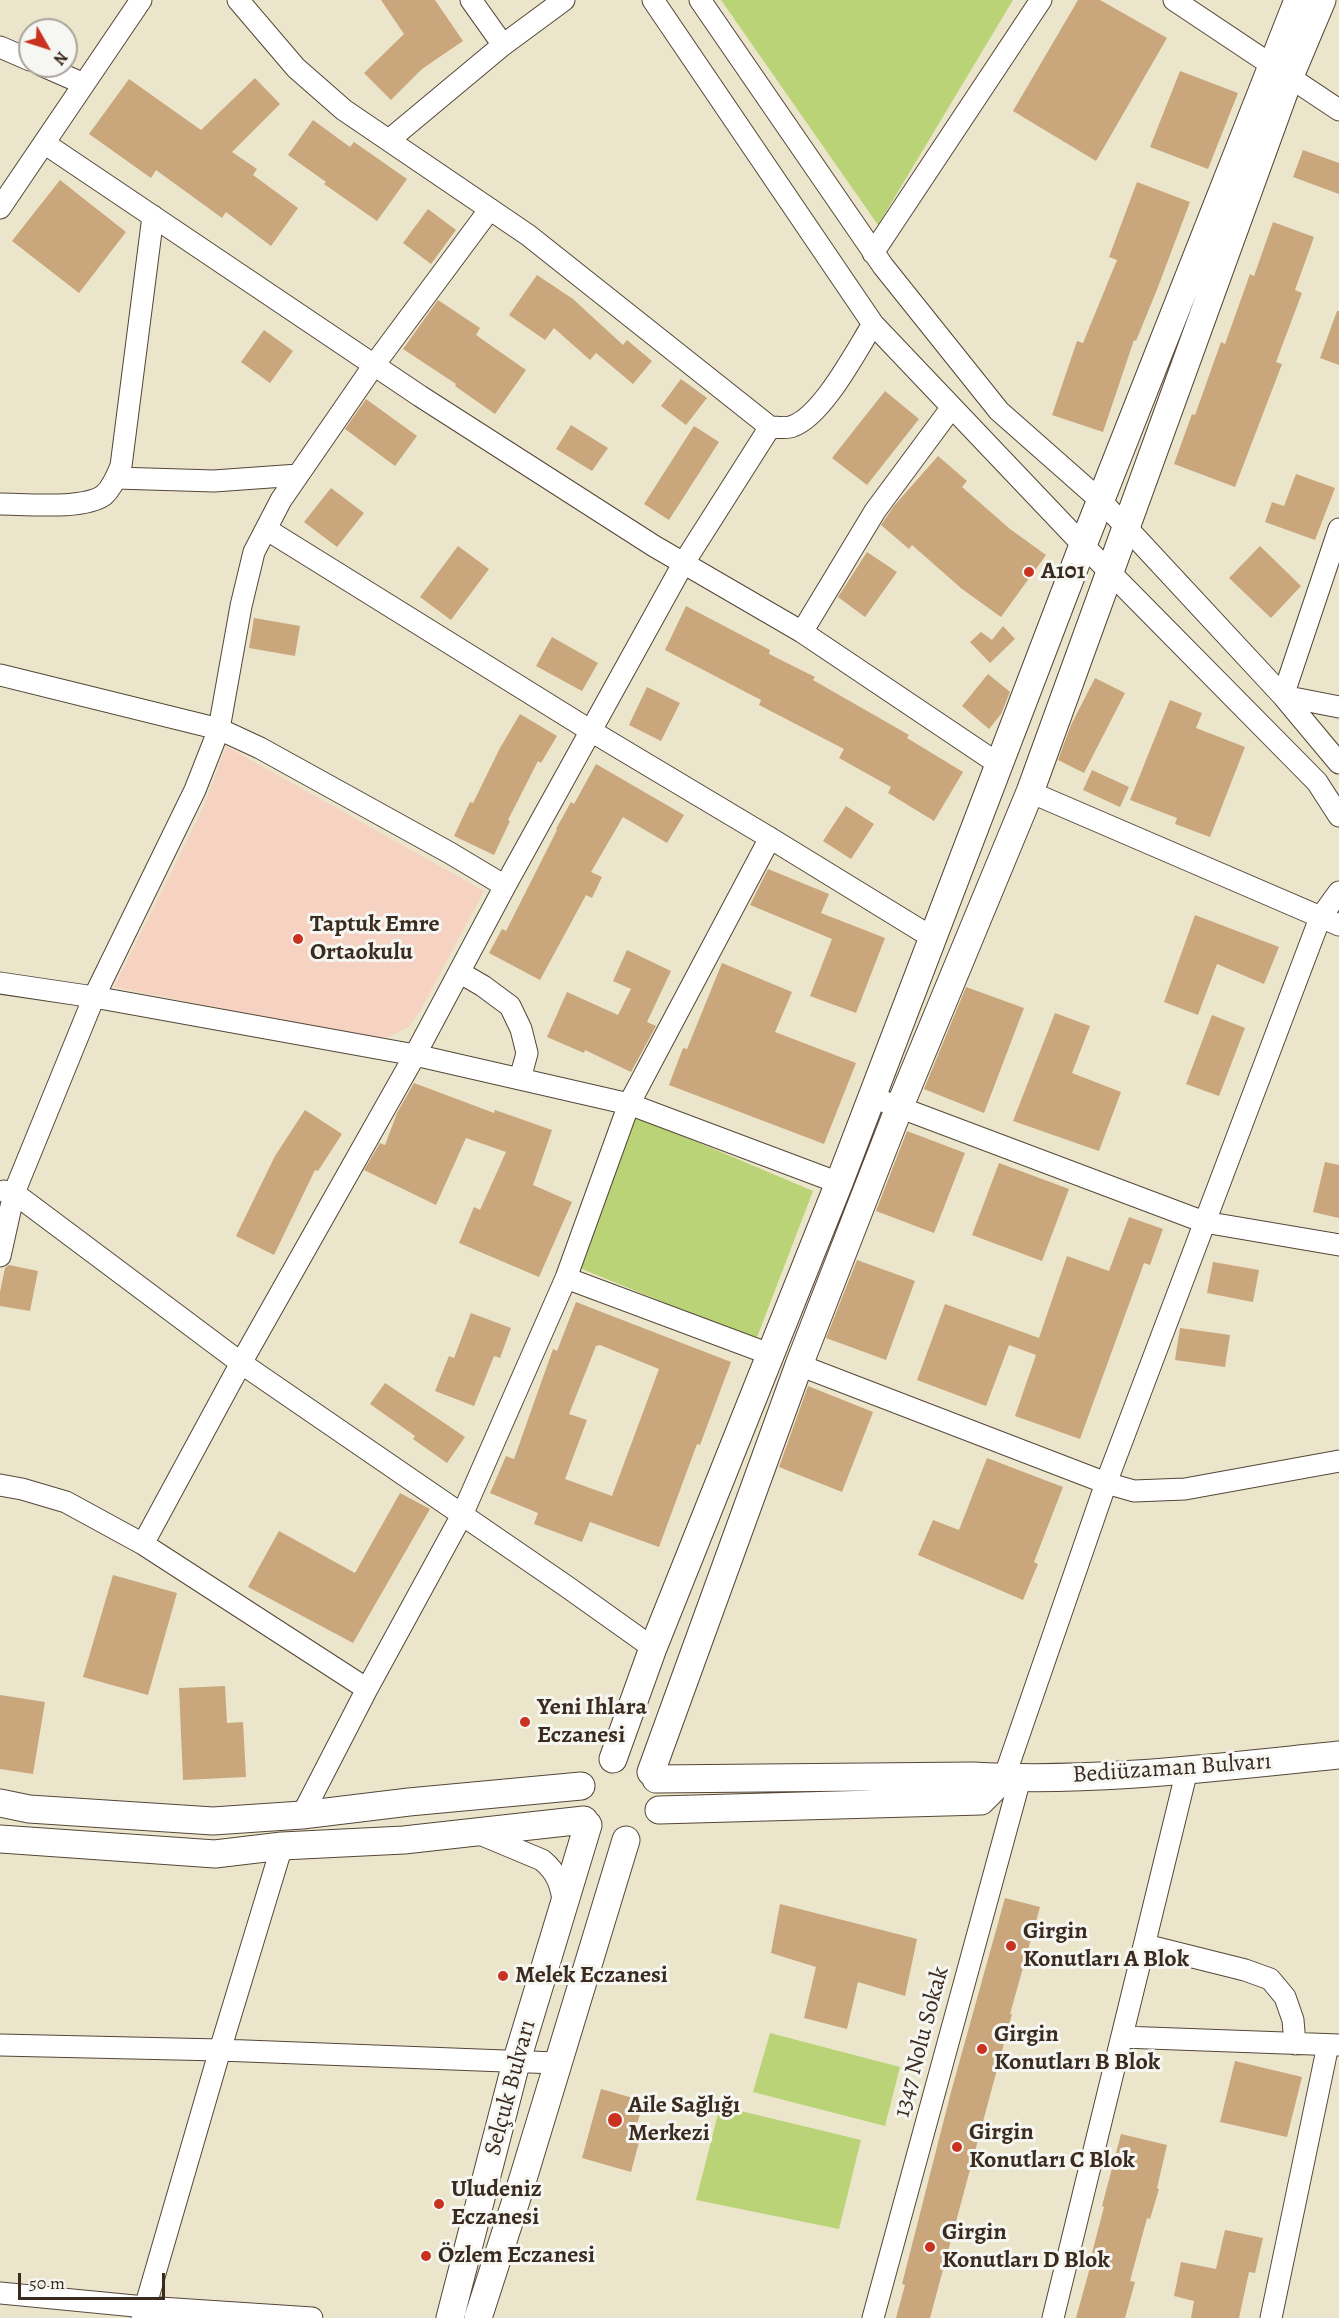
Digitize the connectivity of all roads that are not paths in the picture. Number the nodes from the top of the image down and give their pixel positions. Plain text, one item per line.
1 (141, 0) edge
2 (238, 0) edge
3 (471, 0) edge
4 (564, 0) edge
5 (653, 0) edge
6 (700, 0) edge
7 (1041, 0) edge
8 (1174, 0) edge
9 (1298, 0) edge
10 (1322, 0) edge
11 (503, 45) junction
12 (0, 47) edge
13 (18, 55) edge
14 (1281, 71) junction
15 (70, 78) edge
16 (84, 84) junction
17 (1339, 110) edge
18 (389, 140) junction
19 (44, 143) junction
20 (0, 208) edge
21 (490, 209) junction
22 (153, 216) junction
23 (873, 253) junction
24 (873, 324) junction
25 (374, 365) junction
26 (952, 407) junction
27 (770, 427) junction
28 (298, 474) junction
29 (116, 478) junction
30 (1101, 501) junction
31 (0, 504) edge
32 (1127, 528) junction
33 (266, 529) junction
34 (1339, 529) edge
35 (1083, 544) junction
36 (683, 564) junction
37 (1110, 572) junction
38 (802, 632) junction
39 (0, 675) edge
40 (1283, 696) junction
41 (1339, 707) edge
42 (219, 729) junction
43 (591, 731) junction
44 (1339, 764) edge
45 (999, 765) junction
46 (1030, 792) junction
47 (1339, 816) edge
48 (770, 838) junction
49 (505, 886) junction
50 (1339, 892) edge
51 (1330, 922) edge
52 (933, 938) junction
53 (459, 972) junction
54 (0, 983) edge
55 (94, 997) junction
56 (415, 1055) junction
57 (520, 1079) junction
58 (872, 1097) junction
59 (629, 1104) junction
60 (899, 1108) junction
61 (839, 1183) junction
62 (7, 1192) edge
63 (1204, 1222) junction
64 (1339, 1245) edge
65 (0, 1256) edge
66 (566, 1278) junction
67 (772, 1355) junction
68 (241, 1363) junction
69 (799, 1365) junction
70 (1339, 1461) edge
71 (1106, 1483) junction
72 (0, 1485) edge
73 (462, 1515) junction
74 (143, 1544) junction
75 (653, 1648) junction
76 (367, 1689) junction
77 (1339, 1755) edge
78 (613, 1759) junction
79 (1187, 1770) junction
80 (653, 1775) junction
81 (1012, 1779) junction
82 (581, 1786) junction
83 (0, 1803) edge
84 (659, 1810) junction
85 (302, 1815) junction
86 (586, 1822) junction
87 (474, 1832) junction
88 (0, 1839) edge
89 (626, 1840) junction
90 (282, 1846) junction
91 (564, 1905) junction
92 (1145, 1944) junction
93 (1122, 2037) junction
94 (1295, 2044) junction
95 (0, 2045) edge
96 (1334, 2045) edge
97 (220, 2050) junction
98 (516, 2063) junction
99 (556, 2064) junction
100 (0, 2293) edge
101 (144, 2312) edge
102 (312, 2318) edge
103 (450, 2318) edge
104 (478, 2318) edge
105 (873, 2318) edge
106 (1053, 2318) edge
107 (1271, 2318) edge

1 - 16 street
2 - 18 street
3 - 11 street
4 - 11 street
5 - 24 street
6 - 23 street
7 - 23 street
8 - 14 street
9 - 14 main road
10 - 14 main road
11 - 18 street
12 - 13 street
14 - 17 street
14 - 30 main road
14 - 32 main road
15 - 16 street
16 - 19 street
18 - 21 street
19 - 20 street
19 - 22 street
21 - 25 street
21 - 27 street
22 - 25 street
22 - 29 street
23 - 30 street
24 - 26 street
24 - 27 street
25 - 28 street
25 - 36 street
26 - 35 street
26 - 38 street
27 - 36 street
28 - 29 street
28 - 33 street
29 - 31 street
30 - 32 street
30 - 35 main road
32 - 37 main road
32 - 40 street
33 - 42 street
33 - 43 street
34 - 40 street
35 - 37 street
35 - 45 main road
36 - 38 street
36 - 43 street
37 - 46 main road
37 - 47 street
38 - 45 street
39 - 42 street
40 - 41 street
40 - 44 street
42 - 49 street
42 - 55 street
43 - 48 street
43 - 49 street
45 - 52 main road
46 - 51 street
46 - 60 main road
48 - 52 street
48 - 59 street
49 - 53 street
50 - 51 street, 1347 Nolu Sokak
51 - 63 street, 1347 Nolu Sokak
52 - 58 main road
53 - 56 street
53 - 57 street
54 - 55 street
55 - 56 street
55 - 62 street
56 - 57 street
56 - 68 street
57 - 59 street
58 - 60 street
58 - 61 main road
59 - 61 street
59 - 66 street
60 - 63 street
60 - 69 main road
61 - 67 main road
62 - 65 street
62 - 68 street
63 - 64 street
63 - 71 street, 1347 Nolu Sokak
66 - 67 street
66 - 73 street
67 - 75 main road
68 - 73 street
68 - 74 street
69 - 71 street
69 - 80 main road
70 - 71 street
71 - 81 street, 1347 Nolu Sokak
72 - 74 street
73 - 75 street
73 - 76 street
74 - 76 street
75 - 78 main road
76 - 85 street
77 - 79 main road, Bediüzaman Bulvarı
78 - 80 main road
78 - 82 main road
79 - 81 main road, Bediüzaman Bulvarı
79 - 92 street
80 - 81 main road, Bediüzaman Bulvarı
80 - 84 main road
81 - 84 main road
81 - 105 street, 1347 Nolu Sokak
82 - 85 main road
82 - 86 main road
83 - 85 main road
84 - 89 main road
86 - 87 main road
86 - 89 main road
86 - 91 main road, Selçuk Bulvarı
87 - 90 main road
87 - 91 street
88 - 90 main road
89 - 99 main road, Selçuk Bulvarı
90 - 97 street
91 - 98 main road, Selçuk Bulvarı
92 - 93 street
92 - 94 street
93 - 94 street
93 - 106 street
94 - 96 street
95 - 97 street
96 - 107 street
97 - 98 street
97 - 101 street
98 - 99 street
98 - 103 main road, Selçuk Bulvarı
99 - 104 main road, Selçuk Bulvarı
100 - 101 street
101 - 102 street

